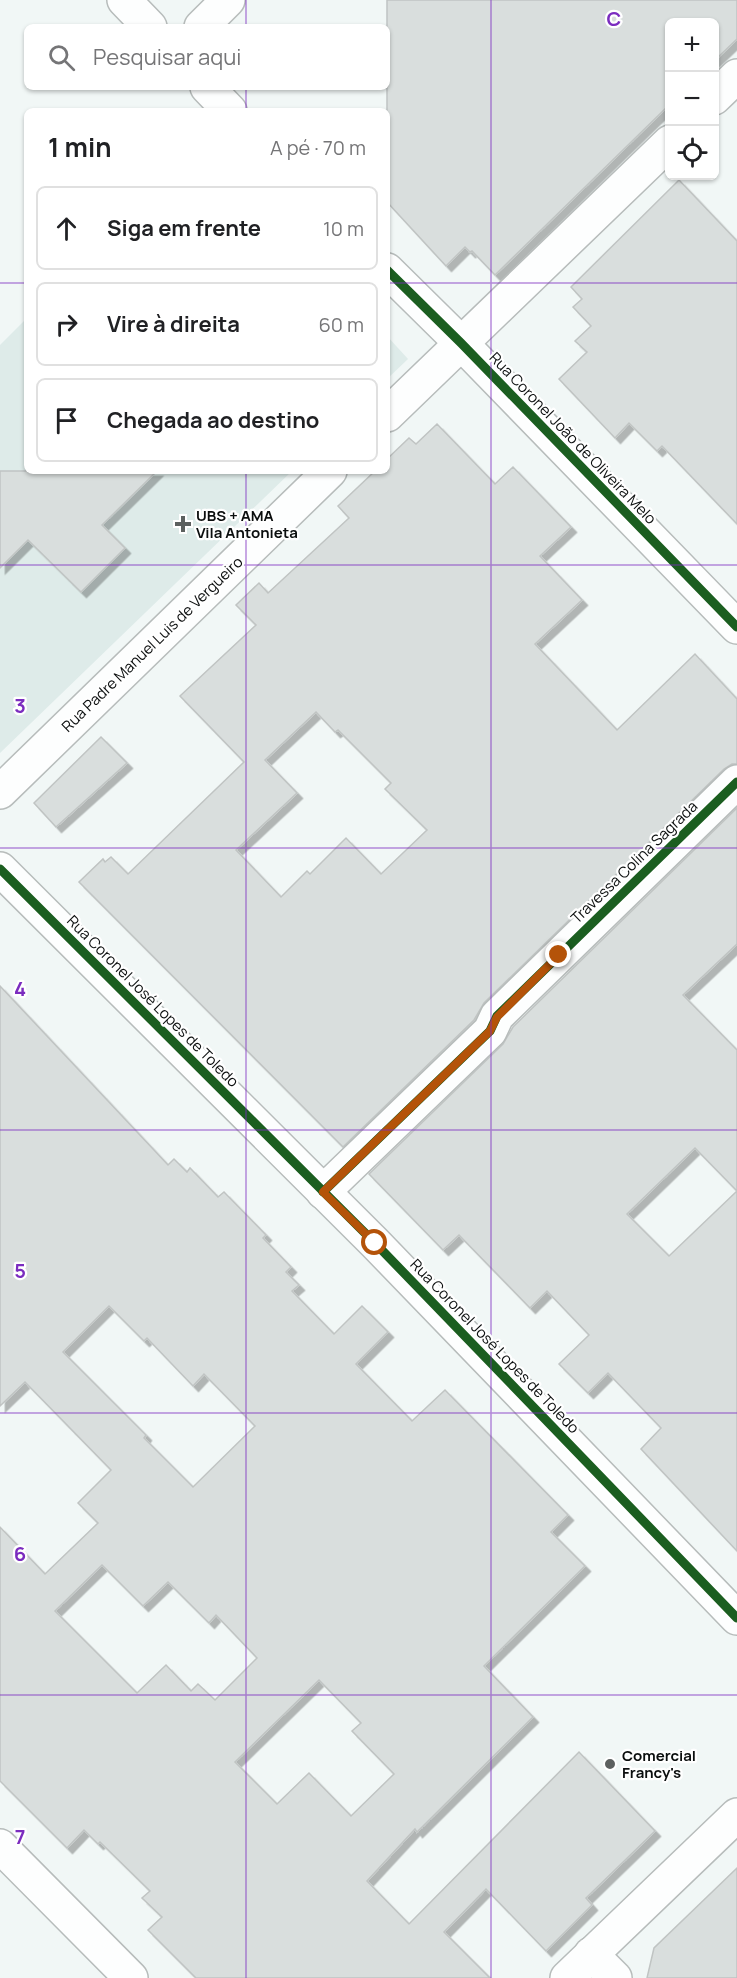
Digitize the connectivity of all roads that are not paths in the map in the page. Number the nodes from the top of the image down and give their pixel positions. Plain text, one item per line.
1 (124, 0) edge
2 (228, 0) edge
3 (147, 24) edge
4 (204, 24) edge
5 (737, 76) edge
6 (210, 90) edge
7 (719, 93) edge
8 (227, 108) edge
9 (665, 146) edge
10 (390, 273) edge
11 (461, 344) junction
12 (390, 412) edge
13 (327, 474) edge
14 (737, 627) edge
15 (737, 782) edge
16 (0, 792) edge
17 (0, 869) edge
18 (323, 1192) junction
19 (737, 1618) edge
20 (737, 1815) edge
21 (0, 1846) edge
22 (591, 1954) junction
23 (131, 1978) edge
24 (567, 1978) edge
25 (615, 1978) edge

1 - 3 street
2 - 4 street
5 - 7 street
6 - 8 street
9 - 11 street
10 - 11 street, Rua Coronel João de Oliveira Melo
11 - 12 street
11 - 14 street, Rua Coronel João de Oliveira Melo
13 - 16 street, Rua Padre Manuel Luis de Vergueiro
15 - 18 street, Travessa Colina Sagrada
17 - 18 street, Rua Coronel José Lopes de Toledo
18 - 19 street, Rua Coronel José Lopes de Toledo
20 - 22 street
21 - 23 street
22 - 24 street
22 - 25 street

